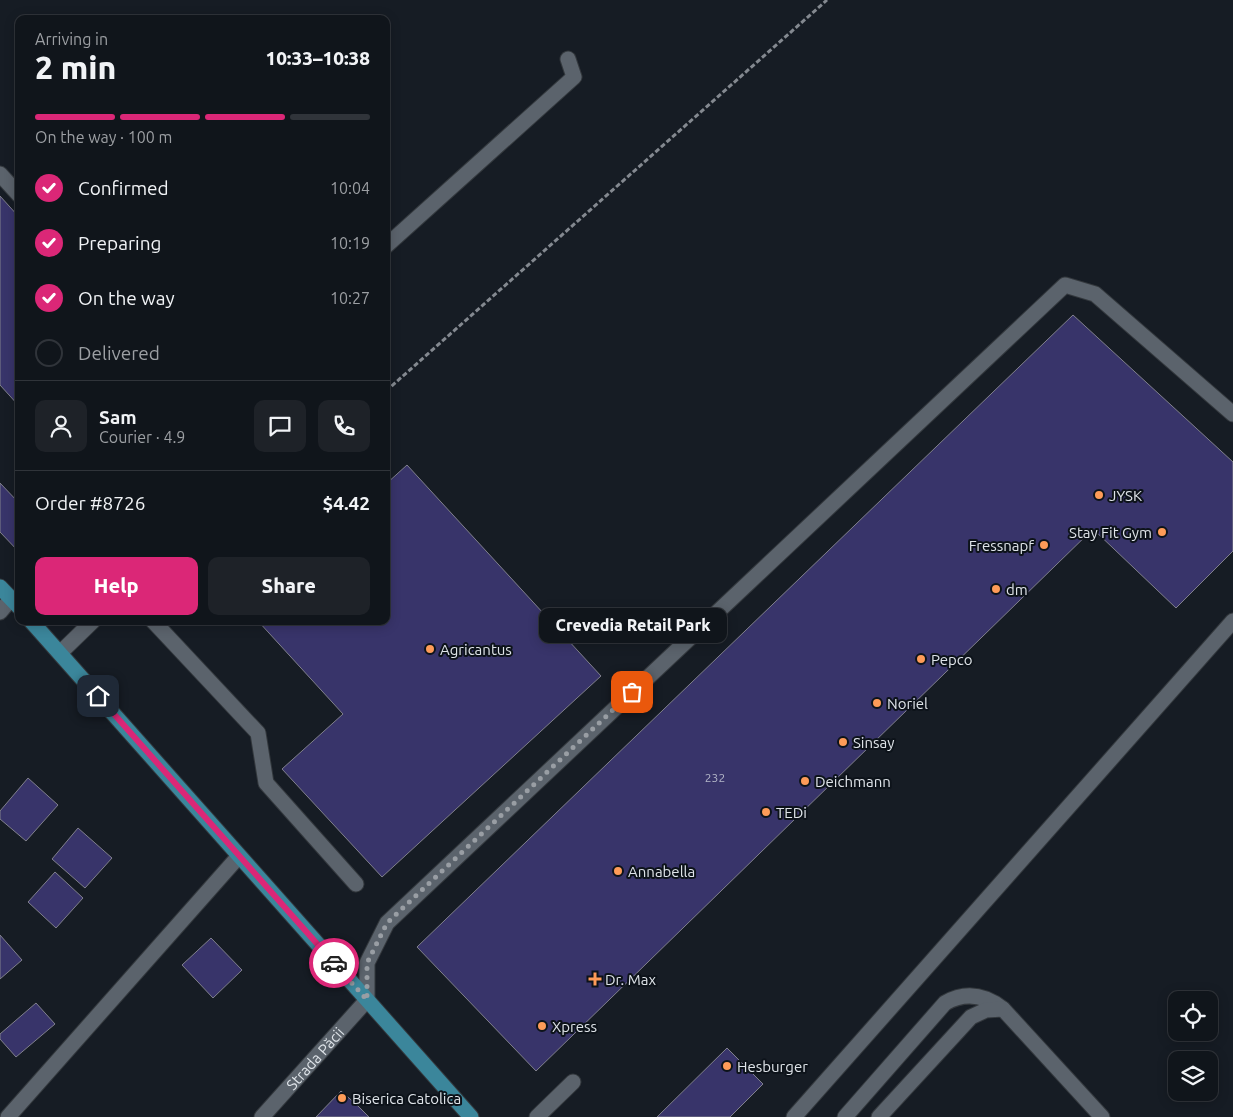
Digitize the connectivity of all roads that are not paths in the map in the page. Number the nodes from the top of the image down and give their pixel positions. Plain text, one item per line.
1 (568, 59) dead end
2 (0, 174) edge
3 (15, 191) edge
4 (390, 242) edge
5 (1233, 414) edge
6 (0, 586) edge
7 (15, 603) edge
8 (0, 612) edge
9 (1233, 621) edge
10 (36, 625) edge
11 (89, 625) edge
12 (157, 625) edge
13 (60, 653) junction
14 (239, 856) junction
15 (356, 884) dead end
16 (367, 1000) junction
17 (1004, 1009) junction
18 (573, 1082) dead end
19 (542, 1114) edge
20 (8, 1117) edge
21 (262, 1117) edge
22 (471, 1117) edge
23 (527, 1117) edge
24 (794, 1117) edge
25 (845, 1117) edge
26 (879, 1117) edge
27 (1102, 1117) edge

1 - 4 street
2 - 3 street
5 - 16 street
6 - 7 main road
7 - 8 street
9 - 24 street
10 - 13 main road
11 - 13 street
12 - 15 street
13 - 14 main road
14 - 16 main road
14 - 20 street
16 - 21 street, Strada Păcii
16 - 22 main road
17 - 25 street
17 - 26 street
17 - 27 street
18 - 19 street
19 - 23 street

